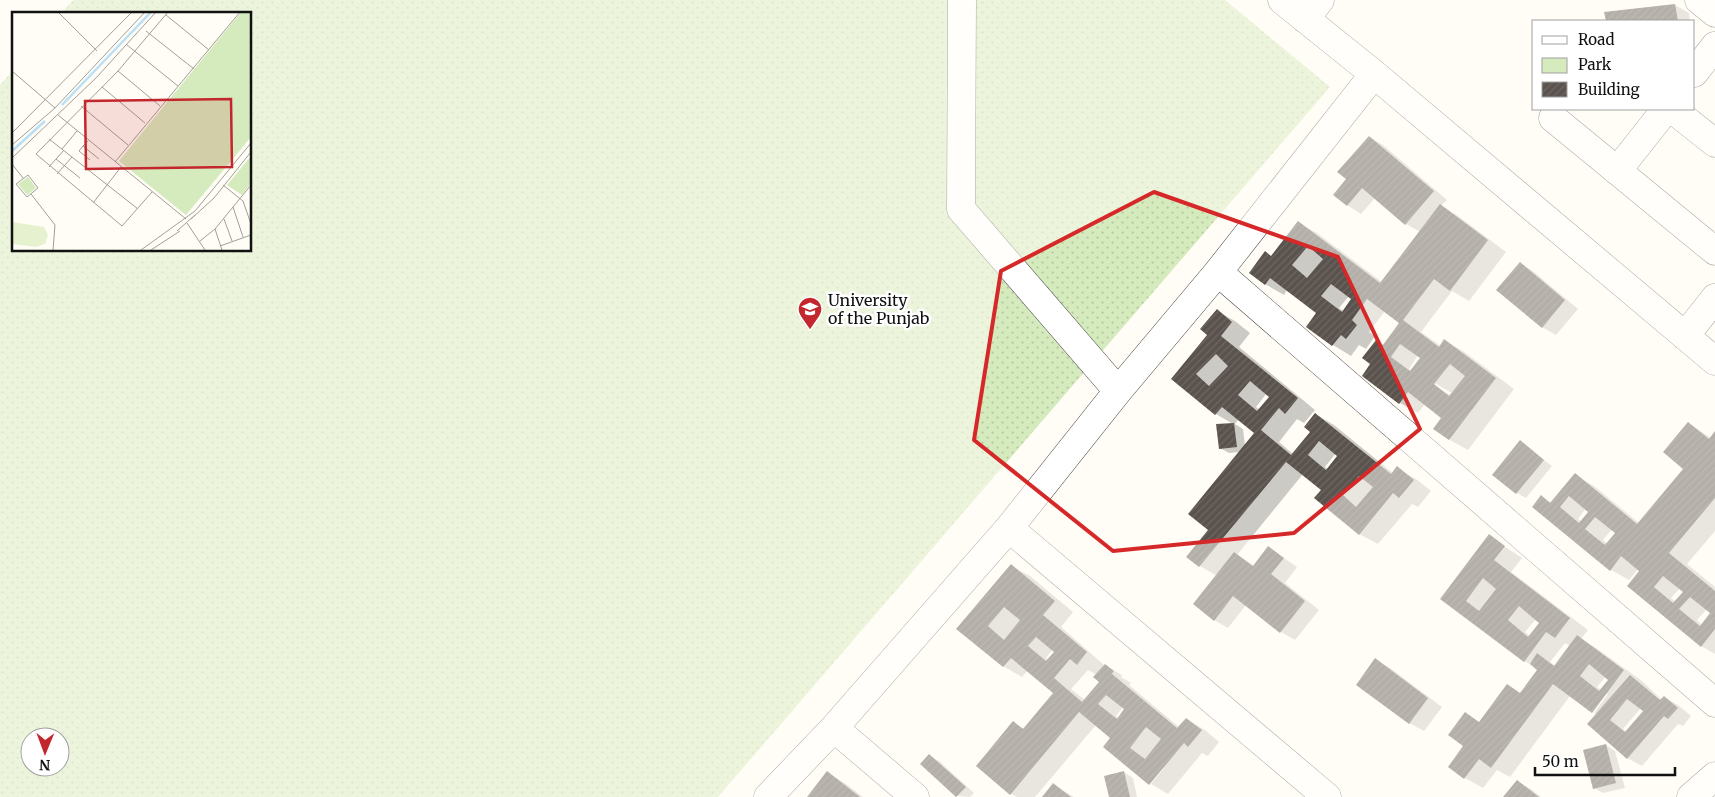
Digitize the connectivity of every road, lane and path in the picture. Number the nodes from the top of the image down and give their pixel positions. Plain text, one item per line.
1 (962, 0) edge
2 (1282, 0) edge
3 (1699, 0) edge
4 (1312, 9) edge
5 (1715, 13) edge
6 (1715, 46) edge
7 (1695, 72) edge
8 (1374, 74) junction
9 (1665, 110) edge
10 (1673, 110) edge
11 (1554, 118) dead end
12 (1715, 143) edge
13 (1617, 171) junction
14 (1715, 251) edge
15 (1218, 272) junction
16 (1715, 298) edge
17 (1685, 336) junction
18 (1715, 361) edge
19 (1118, 391) junction
20 (1010, 528) junction
21 (1715, 703) edge
22 (834, 728) junction
23 (1715, 776) edge
24 (768, 797) edge
25 (915, 797) edge
26 (1327, 797) edge
27 (1692, 797) edge

1 - 19 street
2 - 4 street
3 - 5 street
4 - 8 street
6 - 7 street
8 - 15 street
8 - 17 street
9 - 13 street
10 - 12 street
11 - 13 street
13 - 14 street
15 - 19 street
15 - 21 street
16 - 17 street
17 - 18 street
19 - 20 street
20 - 22 street
20 - 26 street
22 - 24 street
22 - 25 street
23 - 27 street

